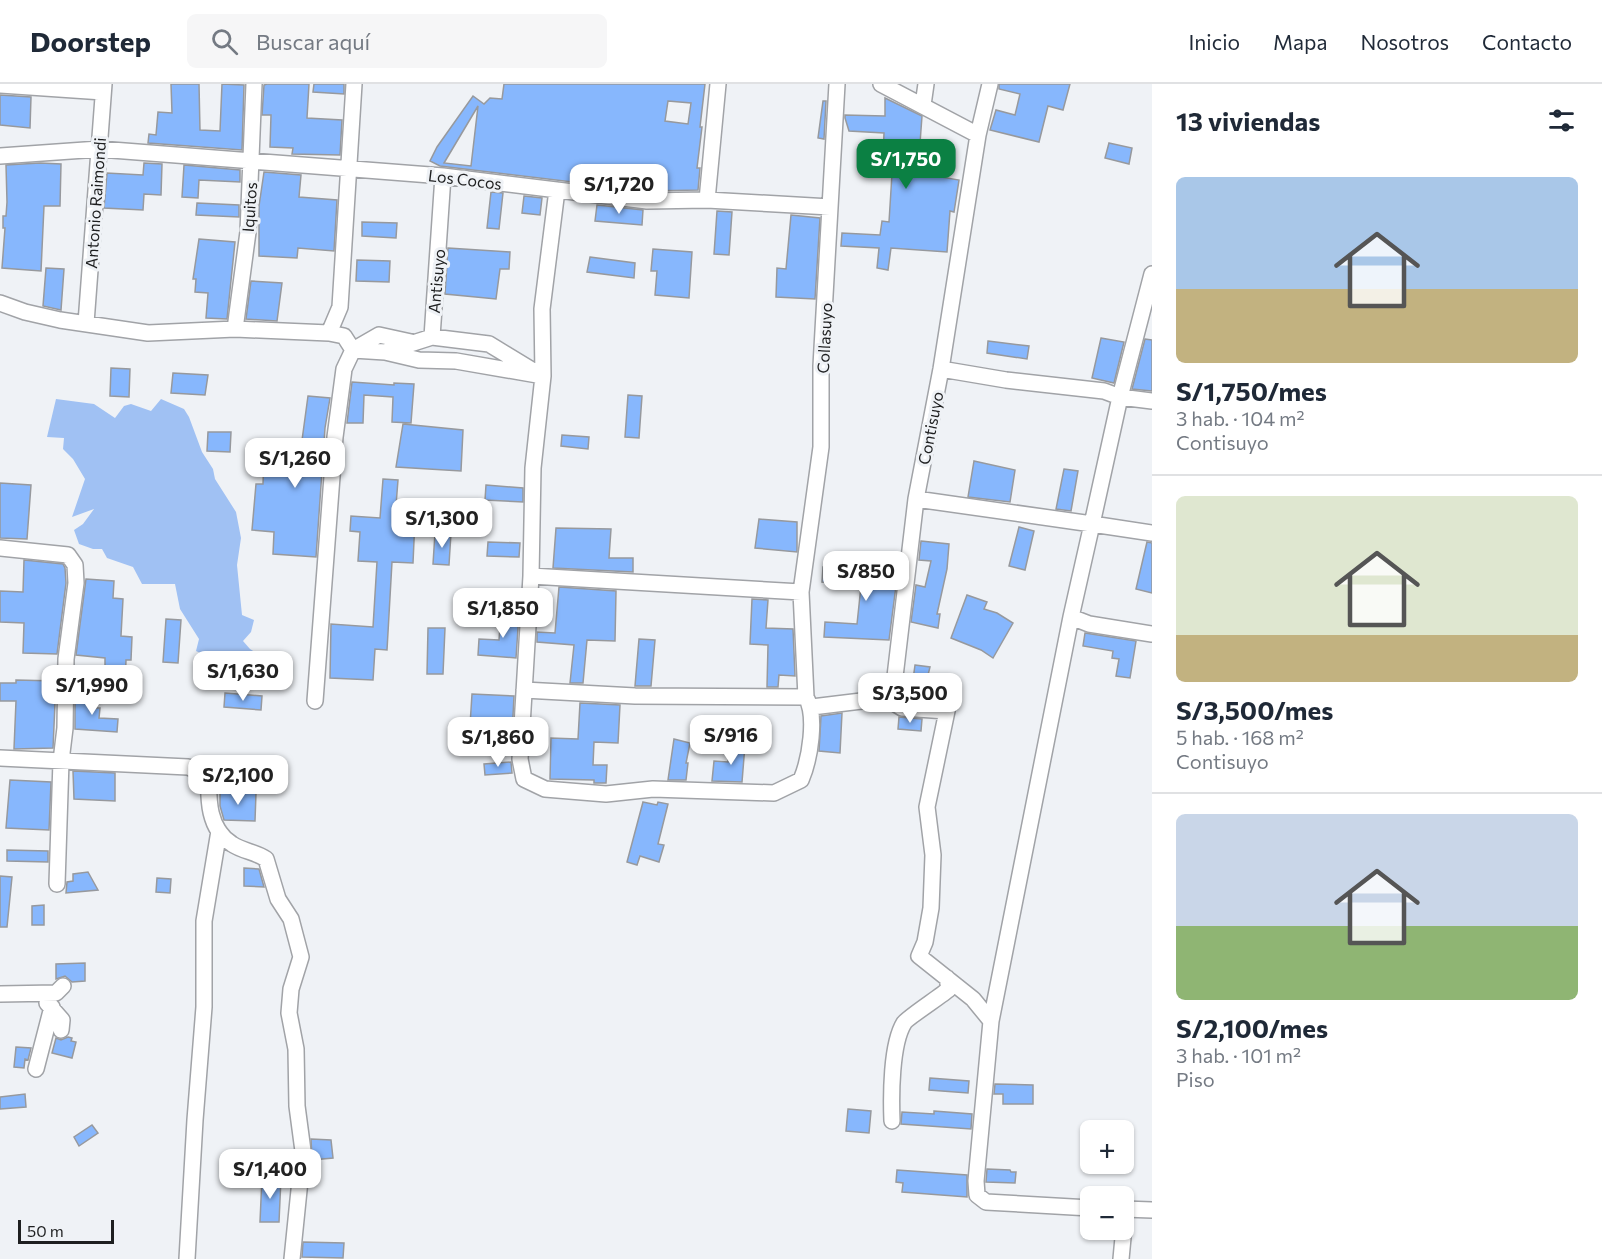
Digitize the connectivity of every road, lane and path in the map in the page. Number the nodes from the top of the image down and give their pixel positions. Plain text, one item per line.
1 (254, 84) edge
2 (354, 84) edge
3 (718, 84) edge
4 (837, 84) edge
5 (880, 84) edge
6 (926, 84) edge
7 (990, 84) edge
8 (0, 85) edge
9 (104, 88) edge
10 (923, 105) junction
11 (978, 135) junction
12 (99, 148) junction
13 (0, 156) edge
14 (252, 160) junction
15 (350, 167) junction
16 (443, 176) junction
17 (557, 190) junction
18 (707, 200) junction
19 (830, 207) junction
20 (1152, 274) edge
21 (0, 303) edge
22 (86, 323) junction
23 (235, 330) junction
24 (329, 333) junction
25 (432, 337) junction
26 (411, 342) junction
27 (353, 350) junction
28 (385, 352) junction
29 (941, 369) junction
30 (543, 376) junction
31 (1120, 397) junction
32 (1152, 401) edge
33 (916, 499) junction
34 (1092, 524) junction
35 (1152, 533) edge
36 (0, 548) edge
37 (531, 576) junction
38 (801, 592) junction
39 (1071, 617) junction
40 (1152, 634) edge
41 (524, 690) junction
42 (886, 698) junction
43 (315, 701) dead end
44 (809, 702) junction
45 (0, 758) edge
46 (61, 761) junction
47 (219, 831) junction
48 (57, 884) dead end
49 (947, 978) junction
50 (63, 986) dead end
51 (0, 994) edge
52 (37, 995) junction
53 (52, 1007) junction
54 (991, 1021) junction
55 (61, 1030) dead end
56 (36, 1069) dead end
57 (892, 1121) dead end
58 (1080, 1207) edge
59 (1134, 1209) edge
60 (1152, 1210) edge
61 (1123, 1240) edge
62 (187, 1259) edge
63 (200, 1259) edge
64 (292, 1259) edge
65 (1121, 1259) edge

1 - 14 street, Iquitos
2 - 15 street
3 - 18 street
4 - 19 street, Collasuyo
5 - 10 street
6 - 10 street
7 - 11 street, Contisuyo
8 - 9 street
9 - 12 street, Antonio Raimondi
10 - 11 street
11 - 29 street, Contisuyo
12 - 13 street, Los Cocos
12 - 14 street, Los Cocos
12 - 22 street, Antonio Raimondi
14 - 15 street, Los Cocos
14 - 23 street, Iquitos
15 - 16 street, Los Cocos
15 - 24 street
16 - 17 street, Los Cocos
16 - 25 street, Antisuyo
17 - 18 street, Los Cocos
17 - 30 street
18 - 19 street, Los Cocos
19 - 38 street, Collasuyo
20 - 31 street
21 - 22 street
22 - 23 street
23 - 24 street
24 - 27 street
25 - 26 street, Antisuyo
25 - 30 street
26 - 27 street
26 - 28 street, Antisuyo
27 - 28 street
27 - 43 street
28 - 30 street
29 - 31 street
29 - 33 street, Contisuyo
30 - 37 street
31 - 32 street
31 - 34 street
33 - 34 street
33 - 42 street, Contisuyo
34 - 35 street
34 - 39 street
36 - 46 street
37 - 38 street
37 - 41 street
38 - 44 street, Collasuyo
39 - 40 street
39 - 54 street
41 - 44 street
41 - 44 street, Collasuyo
42 - 44 street
42 - 49 street
45 - 46 street
46 - 47 street
46 - 48 street
47 - 62 street
47 - 64 street
49 - 54 street
49 - 57 street
50 - 52 street
51 - 52 street
52 - 53 street
53 - 55 street
53 - 56 street
54 - 58 street
59 - 60 street
61 - 65 street
62 - 63 street

